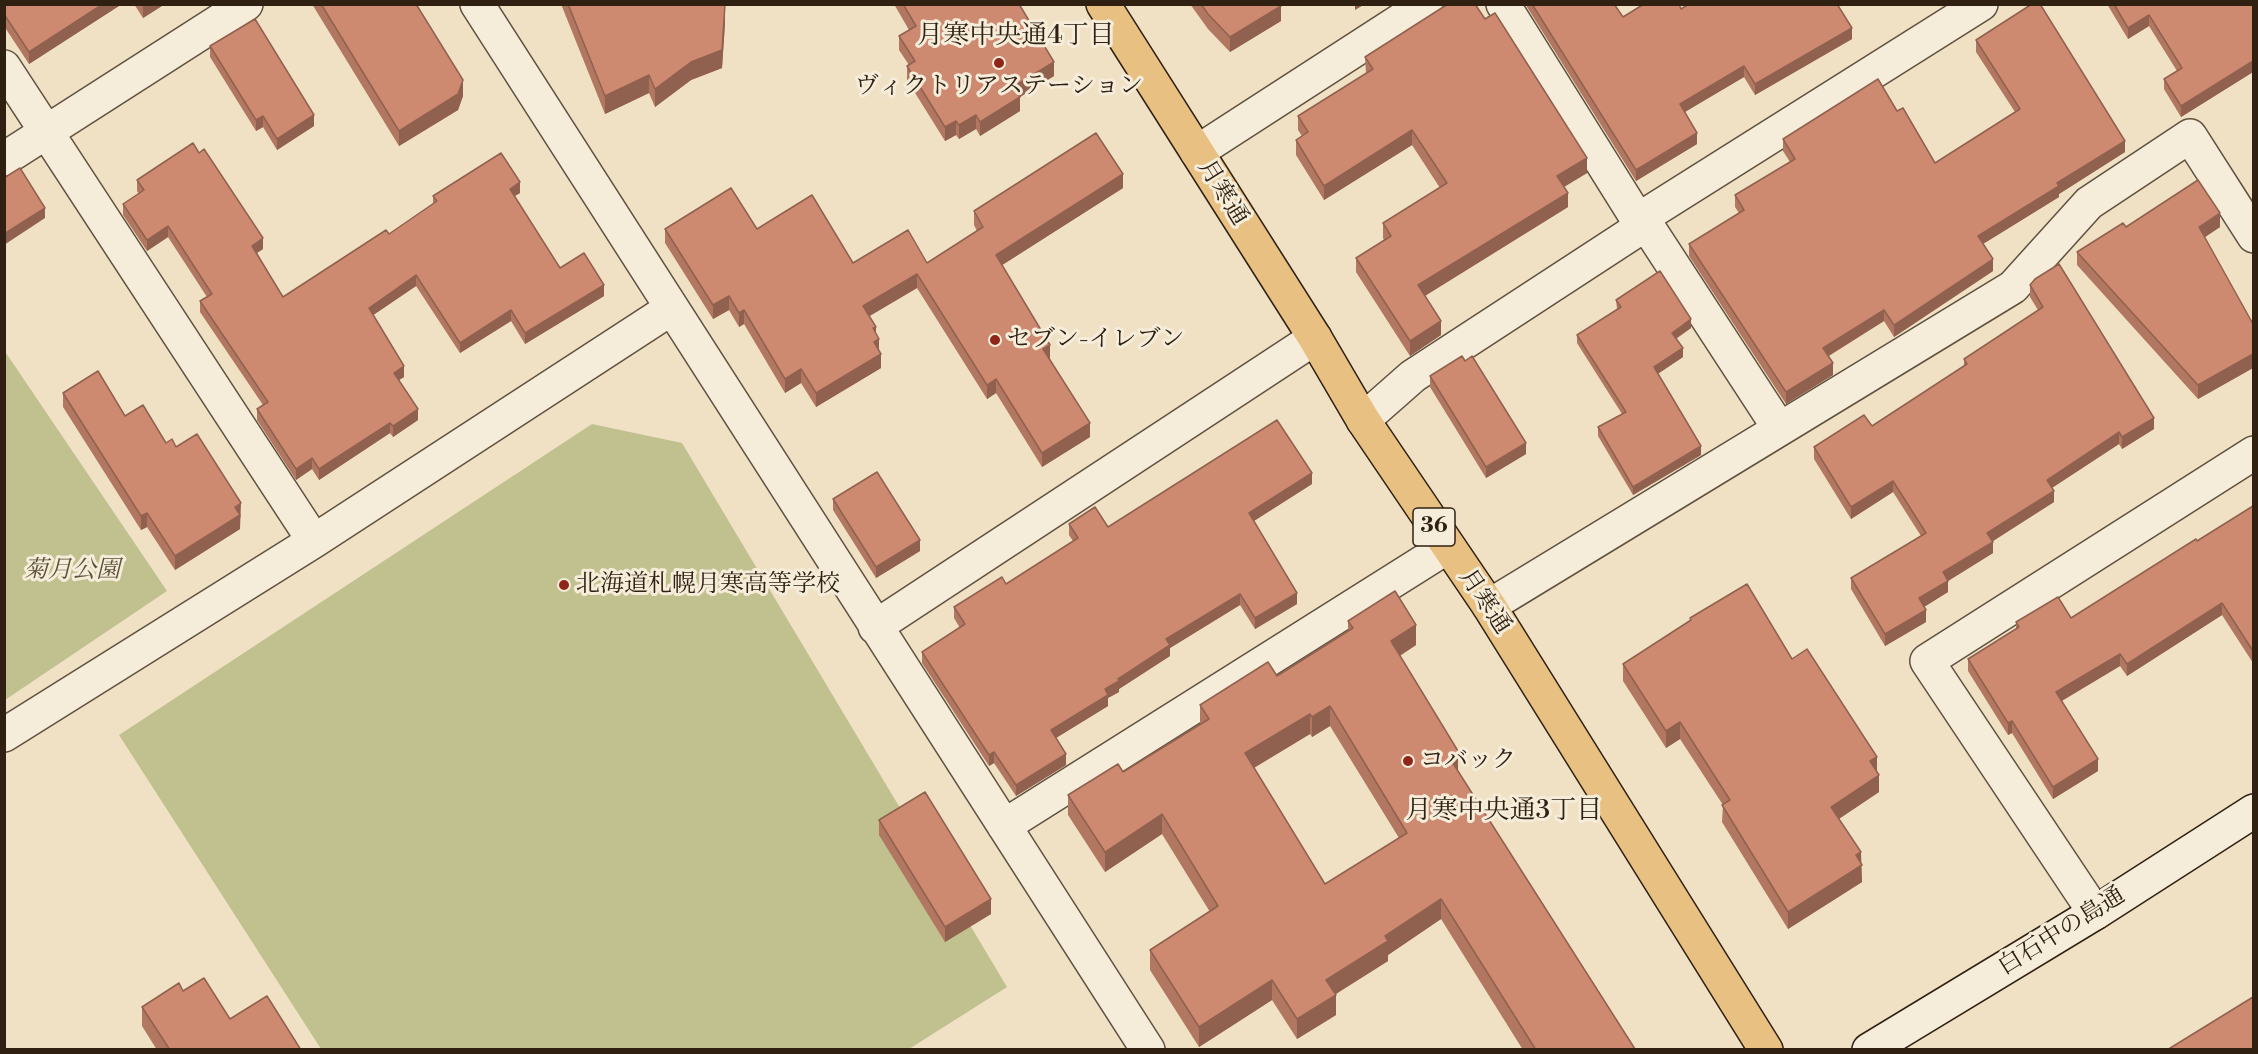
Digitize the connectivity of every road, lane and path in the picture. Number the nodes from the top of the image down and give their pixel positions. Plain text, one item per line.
1 (246, 4) edge
2 (477, 4) edge
3 (1103, 4) edge
4 (1426, 4) edge
5 (1503, 4) edge
6 (1981, 4) edge
7 (4, 67) edge
8 (47, 132) junction
9 (1197, 152) junction
10 (4, 159) edge
11 (1642, 222) junction
12 (2253, 236) edge
13 (672, 308) junction
14 (1315, 338) junction
15 (1363, 420) junction
16 (1779, 428) junction
17 (2253, 453) edge
18 (314, 541) junction
19 (1447, 547) junction
20 (1489, 606) junction
21 (875, 627) junction
22 (4, 735) edge
23 (2253, 811) edge
24 (1004, 826) junction
25 (2095, 913) junction
26 (1149, 1050) edge
27 (1766, 1050) edge
28 (1869, 1050) edge

1 - 8 street
2 - 13 street
3 - 9 highway, 月寒通 / 36
4 - 9 street
5 - 11 street
6 - 11 street
7 - 8 street
8 - 10 street
8 - 18 street
9 - 14 highway, 月寒通 / 36
11 - 15 street
11 - 16 street
12 - 16 street
13 - 18 street
13 - 21 street
14 - 15 highway, 月寒通 / 36
14 - 21 street
15 - 19 highway, 月寒通 / 36
16 - 20 street
17 - 25 street
18 - 22 street
19 - 20 highway, 月寒通 / 36
19 - 24 street
20 - 27 highway, 月寒通 / 36
21 - 24 street
23 - 25 street, 白石中の島通
24 - 26 street
25 - 28 street, 白石中の島通

